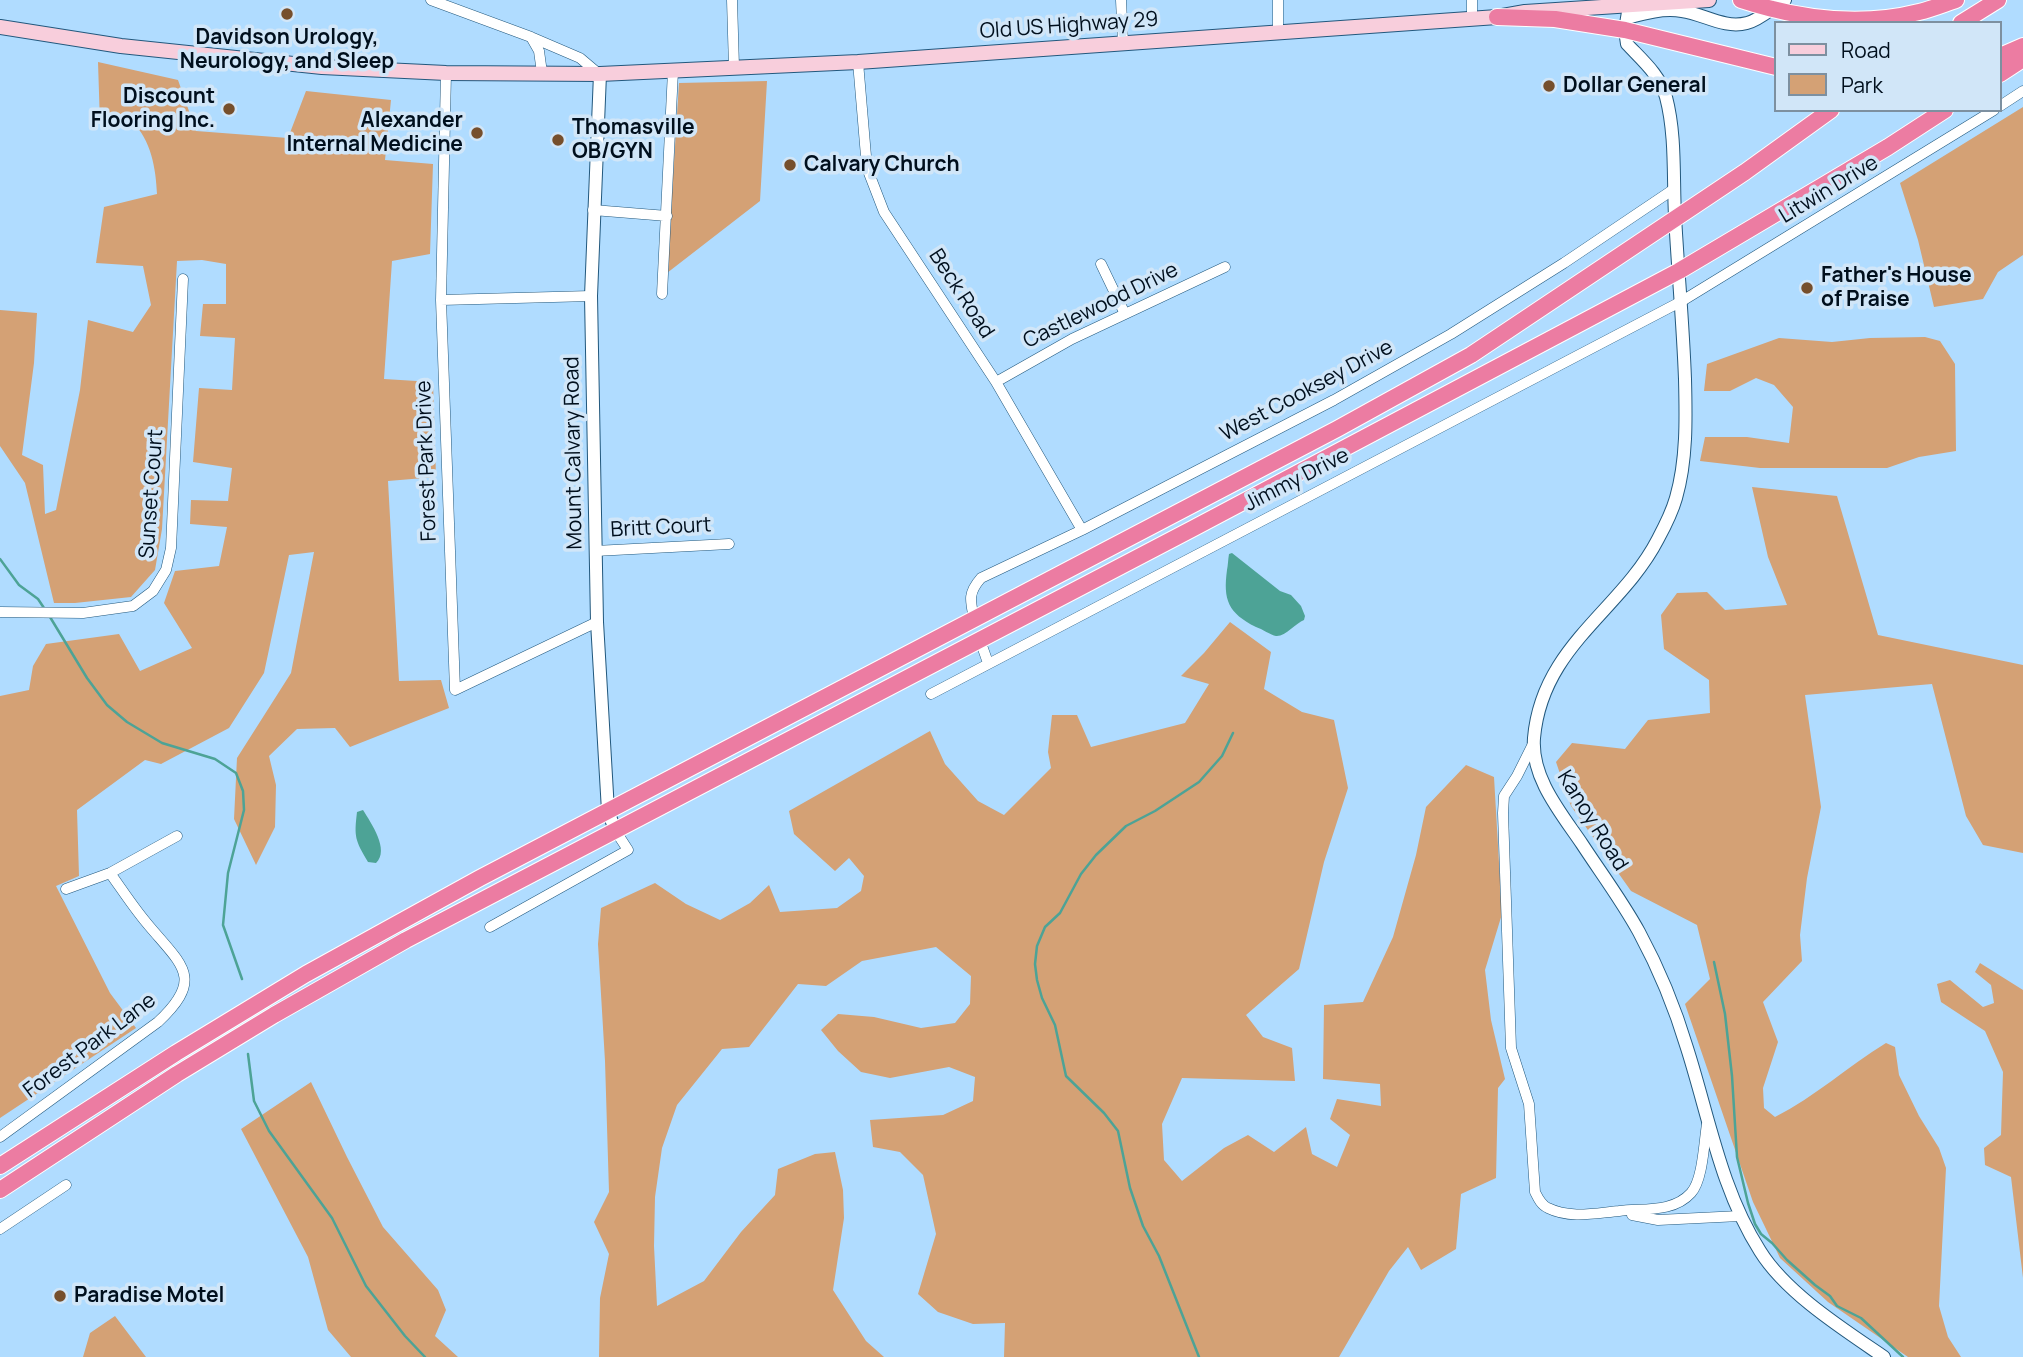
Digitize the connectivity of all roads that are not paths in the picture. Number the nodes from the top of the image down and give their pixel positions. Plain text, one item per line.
1 (431, 0) edge
2 (732, 0) edge
3 (1121, 0) edge
4 (1278, 0) edge
5 (1472, 0) edge
6 (1709, 0) edge
7 (1741, 0) edge
8 (1785, 0) edge
9 (1956, 0) edge
10 (1998, 0) edge
11 (1648, 2) edge
12 (1770, 9) junction
13 (1497, 18) junction
14 (1627, 18) junction
15 (1472, 19) junction
16 (1964, 21) edge
17 (0, 27) edge
18 (1278, 32) junction
19 (531, 37) junction
20 (1123, 43) junction
21 (2023, 46) edge
22 (2002, 55) edge
23 (2023, 59) edge
24 (858, 62) junction
25 (1774, 65) edge
26 (734, 67) junction
27 (673, 71) junction
28 (446, 73) junction
29 (542, 73) junction
30 (2002, 73) edge
31 (600, 74) junction
32 (2023, 91) edge
33 (2002, 105) edge
34 (1828, 112) edge
35 (1942, 112) edge
36 (1991, 112) edge
37 (1674, 189) junction
38 (593, 210) junction
39 (667, 216) junction
40 (1675, 219) junction
41 (1101, 264) dead end
42 (1225, 267) dead end
43 (1679, 271) junction
44 (183, 279) dead end
45 (662, 294) dead end
46 (591, 296) junction
47 (441, 300) junction
48 (1682, 301) junction
49 (1125, 314) junction
50 (996, 382) junction
51 (1082, 530) junction
52 (729, 544) dead end
53 (595, 551) junction
54 (0, 612) edge
55 (974, 618) junction
56 (597, 622) junction
57 (980, 639) junction
58 (988, 663) junction
59 (931, 694) dead end
60 (1534, 742) junction
61 (608, 811) junction
62 (615, 830) junction
63 (177, 836) dead end
64 (110, 873) junction
65 (66, 889) dead end
66 (490, 927) dead end
67 (1708, 1120) junction
68 (0, 1137) edge
69 (0, 1166) edge
70 (66, 1185) dead end
71 (0, 1190) edge
72 (1614, 1211) junction
73 (1740, 1216) junction
74 (0, 1229) edge
75 (1884, 1357) edge

1 - 19 street
2 - 26 street
3 - 20 street
4 - 18 street
5 - 15 street
6 - 11 main road, Old US Highway 29
7 - 12 highway
8 - 12 street
9 - 12 highway
10 - 16 highway
11 - 14 main road, Old US Highway 29
12 - 14 street
13 - 14 highway
13 - 14 main road, Old US Highway 29
13 - 15 main road, Old US Highway 29
14 - 25 highway
14 - 37 street, Kanoy Road
15 - 18 main road, Old US Highway 29
17 - 28 main road, Old US Highway 29
18 - 20 main road, Old US Highway 29
19 - 29 street
19 - 31 street
20 - 24 main road, Old US Highway 29
21 - 22 highway
23 - 30 highway
24 - 26 main road, Old US Highway 29
24 - 50 street, Beck Road
26 - 27 main road, Old US Highway 29
27 - 31 main road, Old US Highway 29
27 - 39 street
28 - 29 main road, Old US Highway 29
28 - 47 street, Forest Park Drive
29 - 31 main road, Old US Highway 29
31 - 38 street, Mount Calvary Road
32 - 33 street
34 - 40 highway
35 - 43 highway
36 - 48 street, Litwin Drive
37 - 40 street, Kanoy Road
37 - 51 street, West Cooksey Drive
38 - 39 street
38 - 46 street, Mount Calvary Road
39 - 45 street
40 - 43 street, Kanoy Road
40 - 55 highway
41 - 49 street
42 - 49 street, Castlewood Drive
43 - 48 street, Kanoy Road
43 - 57 highway
44 - 54 street, Sunset Court
46 - 47 street
46 - 53 street, Mount Calvary Road
47 - 56 street, Forest Park Drive
48 - 58 street, Jimmy Drive
48 - 60 street, Kanoy Road
49 - 50 street, Castlewood Drive
50 - 51 street, Beck Road
51 - 55 street, West Cooksey Drive
52 - 53 street, Britt Court
53 - 56 street, Mount Calvary Road
55 - 61 highway
56 - 61 street, Mount Calvary Road
57 - 58 street
57 - 62 highway
58 - 59 street, Jimmy Drive
60 - 67 street, Kanoy Road
60 - 72 street
61 - 62 street, Mount Calvary Road
61 - 69 highway
62 - 66 street
62 - 71 highway
63 - 64 street
64 - 65 street
64 - 68 street, Forest Park Lane
67 - 72 street
67 - 73 street, Kanoy Road
70 - 74 street
72 - 73 street
73 - 75 street, Kanoy Road

